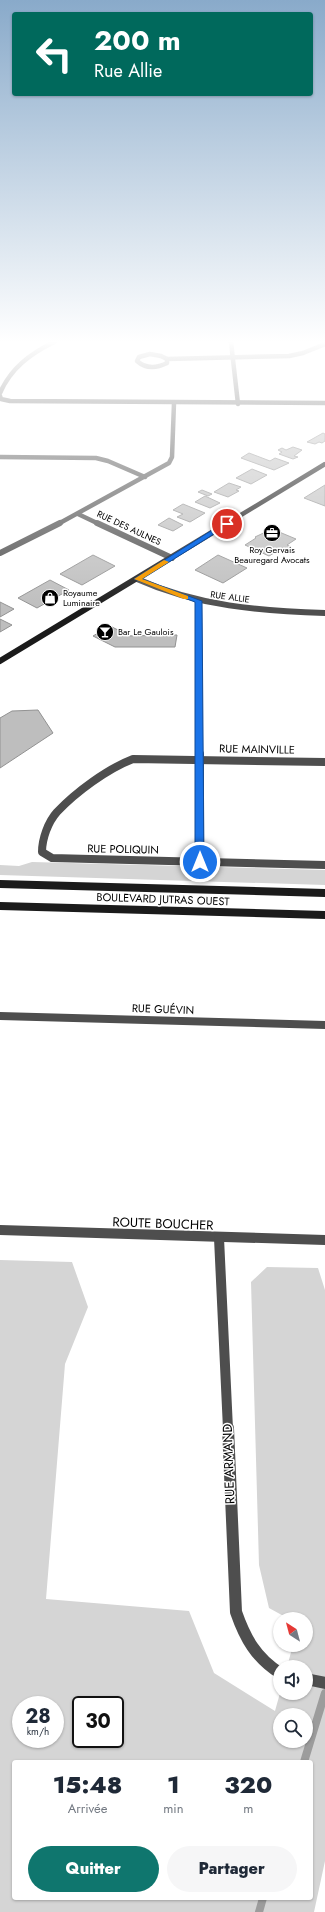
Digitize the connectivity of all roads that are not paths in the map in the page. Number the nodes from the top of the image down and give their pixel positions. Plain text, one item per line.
1 (173, 431) edge
2 (0, 457) edge
3 (325, 464) edge
4 (145, 477) junction
5 (78, 514) junction
6 (0, 544) edge
7 (7, 549) junction
8 (0, 553) edge
9 (172, 558) junction
10 (137, 579) junction
11 (199, 601) junction
12 (325, 613) edge
13 (0, 661) edge
14 (199, 759) junction
15 (325, 762) edge
16 (42, 852) joint
17 (200, 862) junction
18 (325, 865) edge
19 (0, 884) edge
20 (325, 893) edge
21 (0, 906) edge
22 (325, 915) edge
23 (0, 1016) edge
24 (325, 1025) edge
25 (0, 1230) edge
26 (219, 1238) junction
27 (325, 1240) edge
28 (273, 1668) edge
29 (313, 1680) edge
30 (325, 1683) edge

1 - 4 street
2 - 4 street
3 - 9 street
4 - 5 street
5 - 7 street
5 - 9 street, RUE DES AULNES
6 - 7 street
7 - 8 street
9 - 10 street
10 - 11 street, RUE ALLIE
10 - 13 street
11 - 12 street, RUE ALLIE
11 - 14 street
14 - 15 street, RUE MAINVILLE
14 - 16 street, RUE MAINVILLE
14 - 17 street
16 - 17 street, RUE POLIQUIN
17 - 18 street, RUE POLIQUIN
19 - 20 street, BOULEVARD JUTRAS OUEST
21 - 22 street, BOULEVARD JUTRAS OUEST
23 - 24 street, RUE GUÉVIN
25 - 26 street, ROUTE BOUCHER
26 - 27 street, ROUTE BOUCHER
26 - 28 street, RUE ARMAND
29 - 30 street

